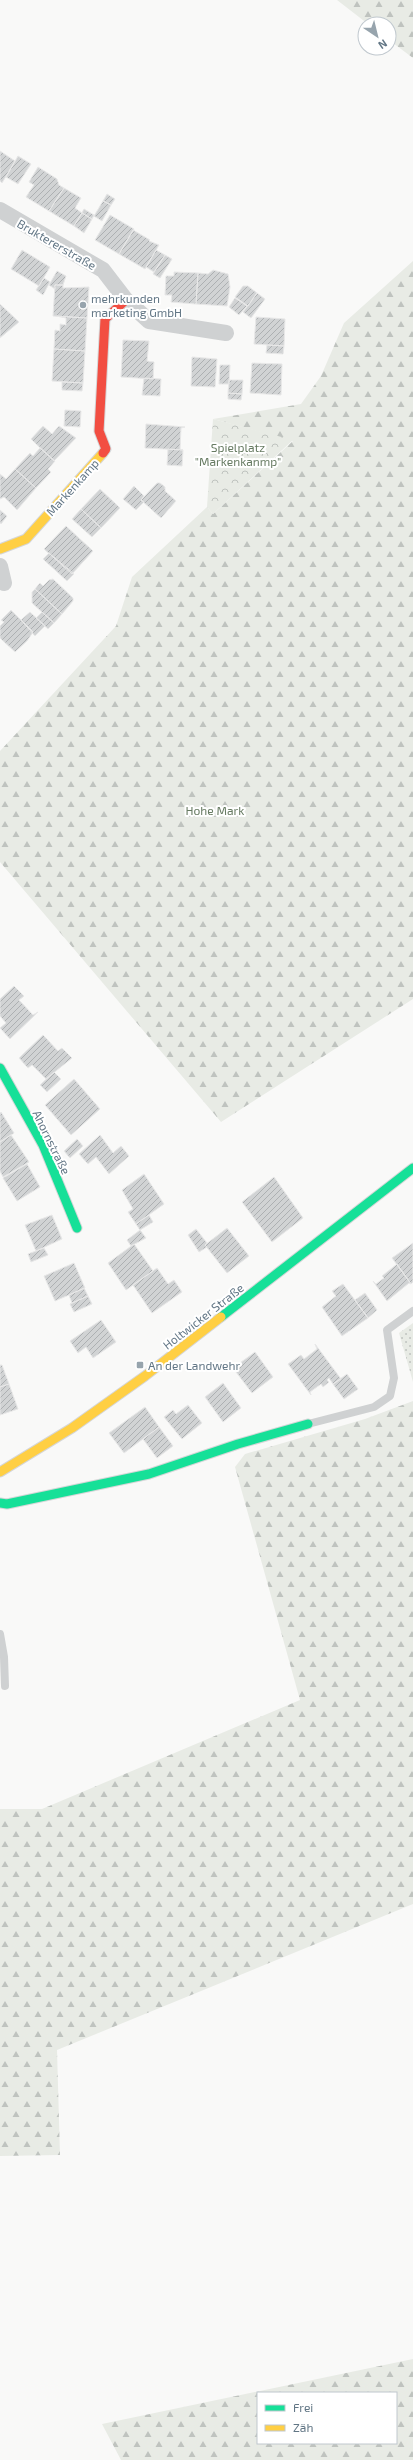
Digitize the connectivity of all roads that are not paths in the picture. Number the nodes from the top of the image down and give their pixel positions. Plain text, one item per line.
1 (0, 210) edge
2 (126, 300) junction
3 (226, 333) dead end
4 (0, 549) edge
5 (0, 566) edge
6 (4, 583) dead end
7 (0, 1069) edge
8 (413, 1168) edge
9 (77, 1228) dead end
10 (413, 1311) edge
11 (308, 1424) joint
12 (0, 1472) edge
13 (0, 1504) edge
14 (0, 1634) edge
15 (5, 1686) dead end

1 - 2 street, Bruktererstraße
2 - 3 street, Bruktererstraße
2 - 4 street, Markenkamp
5 - 6 street
7 - 9 street, Ahornstraße
8 - 12 street, Holtwicker Straße
10 - 11 lane
11 - 13 street
14 - 15 lane

